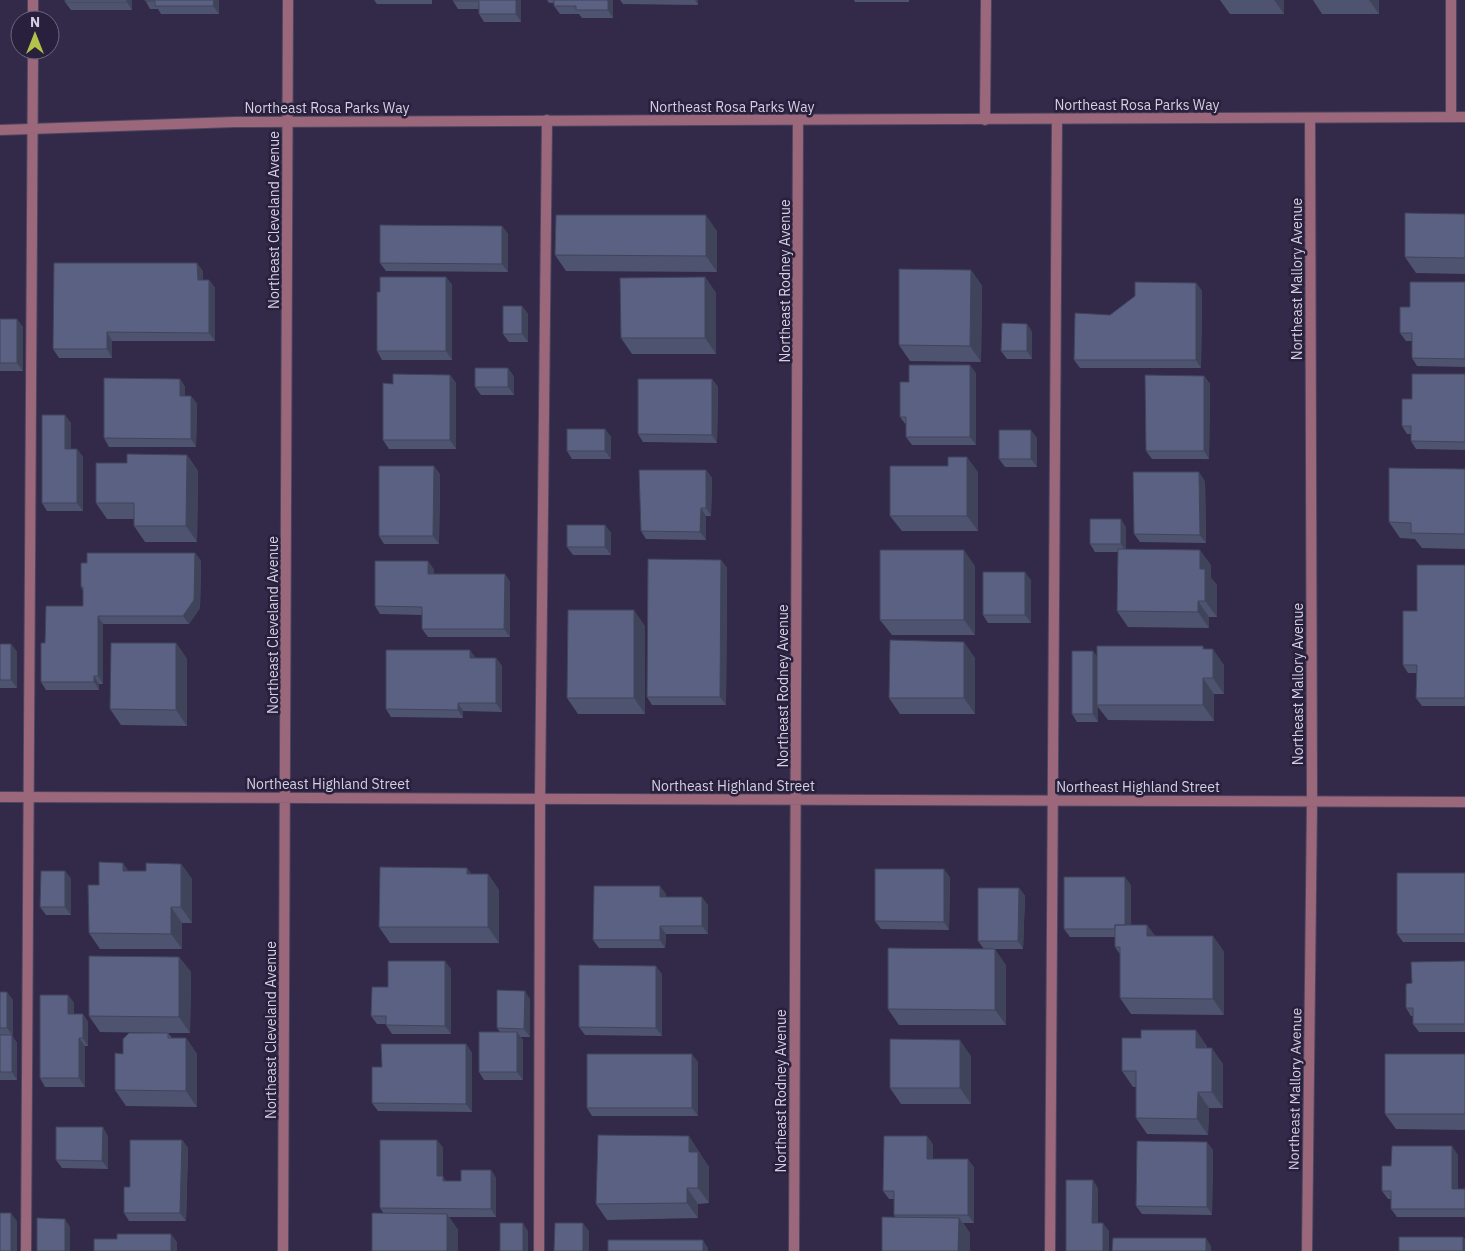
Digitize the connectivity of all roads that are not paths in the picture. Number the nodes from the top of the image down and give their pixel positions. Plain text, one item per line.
1 (288, 0) edge
2 (986, 0) edge
3 (1451, 0) edge
4 (32, 60) edge
5 (1451, 117) junction
6 (1465, 117) edge
7 (1310, 118) junction
8 (1057, 119) junction
9 (546, 120) junction
10 (798, 120) junction
11 (985, 120) junction
12 (287, 122) junction
13 (32, 129) junction
14 (0, 130) edge
15 (0, 797) edge
16 (27, 797) junction
17 (286, 798) junction
18 (540, 798) junction
19 (797, 800) junction
20 (1051, 800) junction
21 (1312, 801) junction
22 (1465, 802) edge
23 (26, 1251) edge
24 (283, 1251) edge
25 (539, 1251) edge
26 (794, 1251) edge
27 (1050, 1251) edge
28 (1307, 1251) edge

1 - 12 street, Northeast Cleveland Avenue
2 - 11 street
3 - 5 street
4 - 13 street
5 - 6 street, Northeast Rosa Parks Way
5 - 7 street, Northeast Rosa Parks Way
7 - 8 street, Northeast Rosa Parks Way
7 - 21 street, Northeast Mallory Avenue
8 - 11 street, Northeast Rosa Parks Way
8 - 20 street
9 - 10 street, Northeast Rosa Parks Way
9 - 12 street, Northeast Rosa Parks Way
9 - 18 street
10 - 11 street, Northeast Rosa Parks Way
10 - 19 street, Northeast Rodney Avenue
12 - 13 street, Northeast Rosa Parks Way
12 - 17 street, Northeast Cleveland Avenue
13 - 14 street, Northeast Rosa Parks Way
13 - 16 street
15 - 16 street, Northeast Highland Street
16 - 17 street, Northeast Highland Street
16 - 23 street
17 - 18 street, Northeast Highland Street
17 - 24 street, Northeast Cleveland Avenue
18 - 19 street, Northeast Highland Street
18 - 25 street
19 - 20 street, Northeast Highland Street
19 - 26 street, Northeast Rodney Avenue
20 - 21 street, Northeast Highland Street
20 - 27 street
21 - 22 street, Northeast Highland Street
21 - 28 street, Northeast Mallory Avenue

